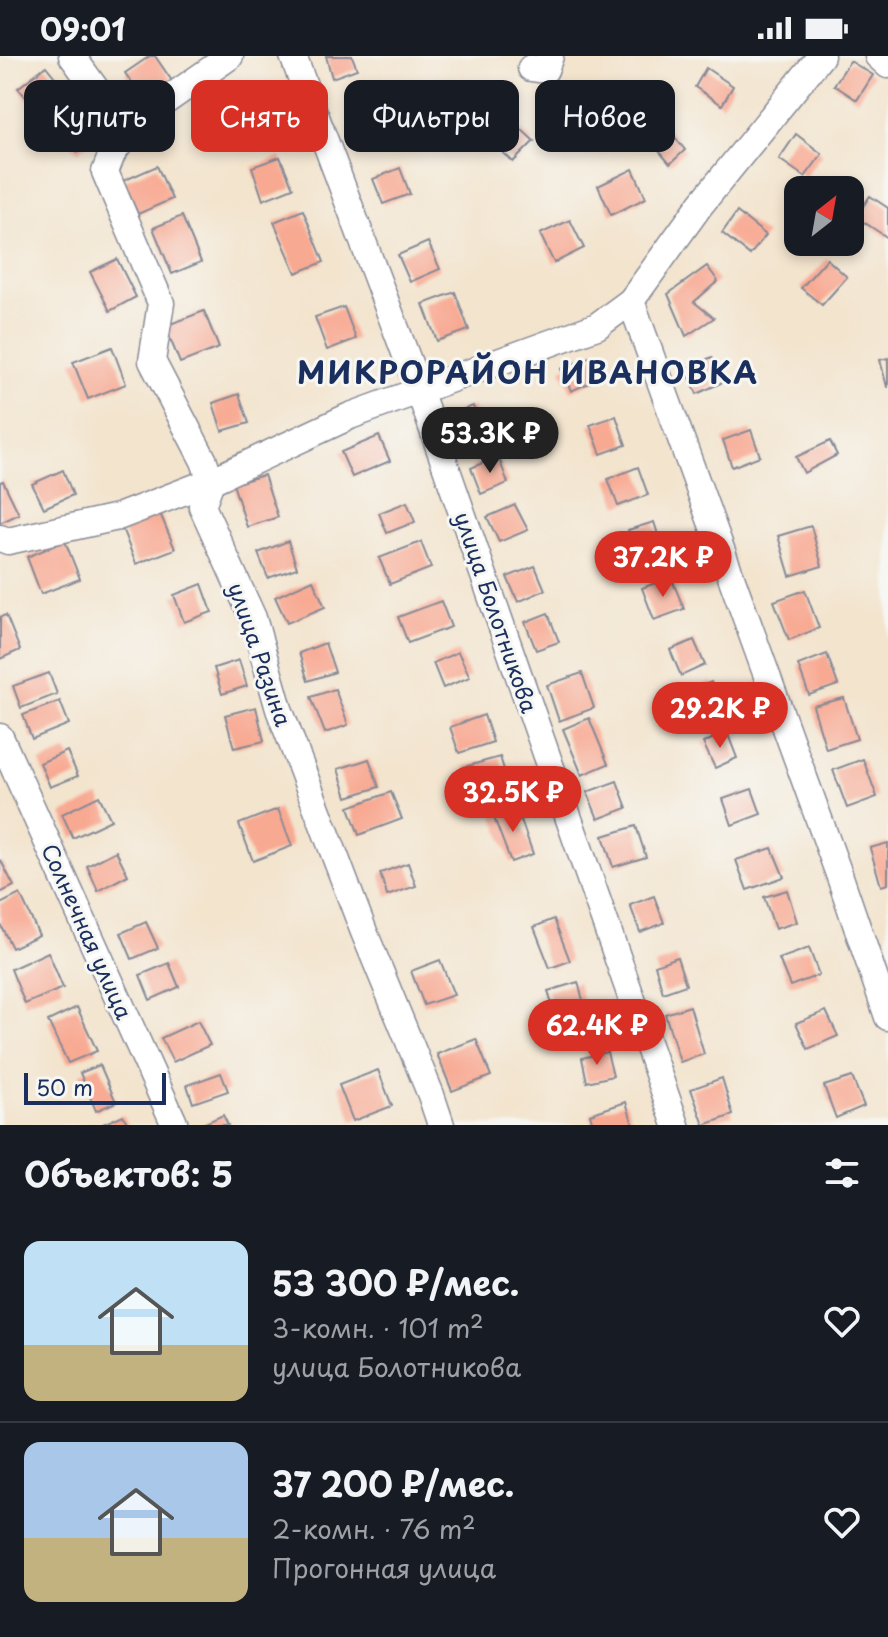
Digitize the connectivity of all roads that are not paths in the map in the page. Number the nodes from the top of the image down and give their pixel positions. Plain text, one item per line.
1 (72, 56) edge
2 (230, 56) edge
3 (293, 56) edge
4 (821, 56) edge
5 (878, 56) edge
6 (888, 65) edge
7 (89, 80) edge
8 (175, 94) edge
9 (114, 152) edge
10 (631, 301) junction
11 (419, 390) junction
12 (211, 481) junction
13 (0, 538) edge
14 (0, 737) edge
15 (888, 1017) edge
16 (175, 1125) edge
17 (441, 1125) edge
18 (676, 1125) edge

1 - 7 street
2 - 8 street, улица Разина
3 - 11 street, улица Болотникова
4 - 10 street
5 - 6 street
9 - 12 street, улица Разина
10 - 11 street
10 - 15 street
11 - 12 street
11 - 18 street, улица Болотникова
12 - 13 street
12 - 17 street, улица Разина
14 - 16 street, Солнечная улица

